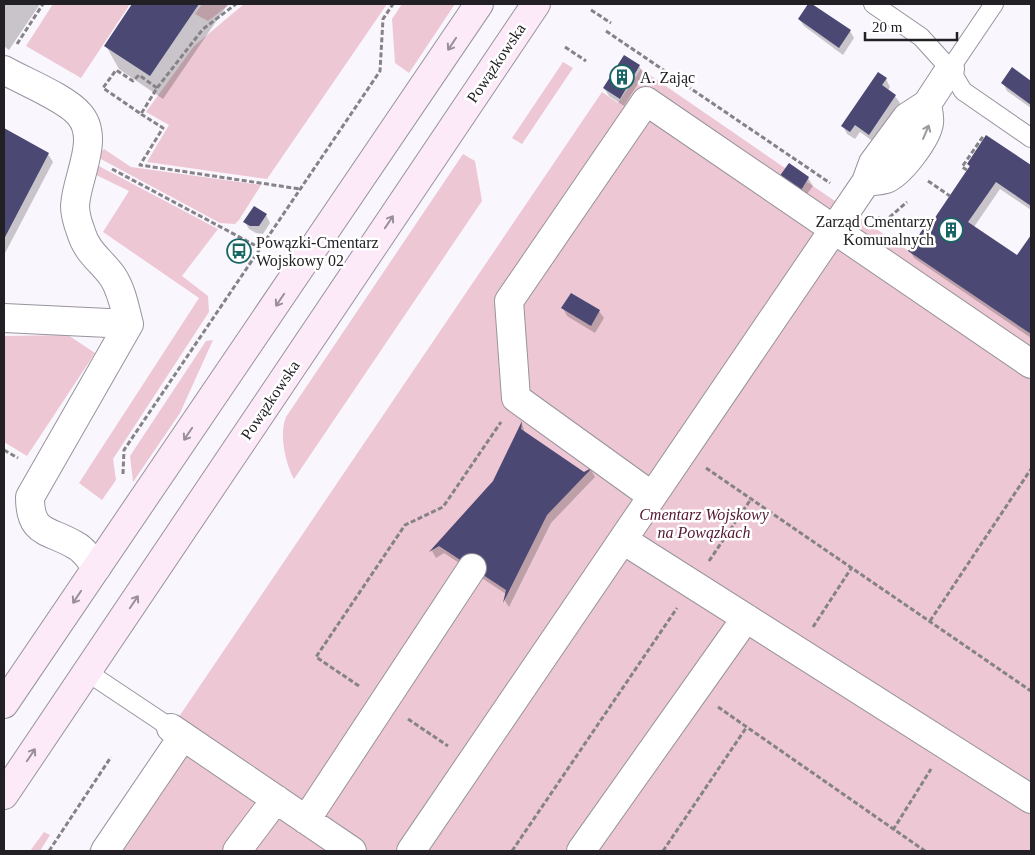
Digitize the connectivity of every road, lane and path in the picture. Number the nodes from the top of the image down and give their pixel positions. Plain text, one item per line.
1 (43, 4) edge
2 (236, 4) edge
3 (393, 4) edge
4 (479, 4) edge
5 (536, 4) edge
6 (873, 4) edge
7 (994, 4) edge
8 (591, 10) dead end
9 (611, 23) dead end
10 (606, 31) dead end
11 (565, 47) dead end
12 (9, 59) edge
13 (586, 60) dead end
14 (950, 69) junction
15 (157, 88) junction
16 (141, 114) junction
17 (986, 131) dead end
18 (1031, 138) edge
19 (85, 154) junction
20 (967, 170) dead end
21 (924, 178) dead end
22 (300, 189) junction
23 (860, 190) junction
24 (950, 196) dead end
25 (910, 199) dead end
26 (834, 229) junction
27 (260, 248) junction
28 (4, 318) edge
29 (129, 324) junction
30 (1031, 364) edge
31 (516, 398) junction
32 (682, 452) junction
33 (1031, 469) edge
34 (123, 478) dead end
35 (652, 496) junction
36 (750, 499) junction
37 (623, 540) junction
38 (707, 563) dead end
39 (97, 567) junction
40 (852, 567) junction
41 (472, 568) dead end
42 (681, 601) dead end
43 (746, 618) junction
44 (930, 621) junction
45 (798, 650) junction
46 (87, 672) junction
47 (695, 690) junction
48 (1031, 691) edge
49 (384, 703) junction
50 (4, 704) edge
51 (746, 728) junction
52 (177, 732) junction
53 (946, 745) junction
54 (111, 757) dead end
55 (473, 762) junction
56 (4, 795) edge
57 (276, 799) junction
58 (1031, 799) edge
59 (306, 820) junction
60 (893, 830) junction
61 (49, 851) edge
62 (105, 851) edge
63 (237, 851) edge
64 (352, 851) edge
65 (411, 851) edge
66 (512, 851) edge
67 (581, 851) edge
68 (663, 851) edge
69 (925, 851) edge

1 - 12 path
2 - 15 path
3 - 22 path
4 -> 39 main road
46 -> 5 main road, Powązkowska
6 - 14 lane
7 - 14 lane
8 - 9 path
10 - 23 path
11 - 13 path
12 - 19 street
14 - 18 lane
14 - 23 street
15 - 16 path
15 - 16 path
16 - 22 path
17 - 20 path
19 - 27 path
19 - 29 street
21 - 24 path
22 - 27 path
23 - 25 path
23 - 26 street
26 - 30 street
26 - 31 street
26 - 32 street
27 - 34 path
28 - 29 street
29 - 39 street
31 - 35 street
31 - 49 path
32 - 35 street
32 - 36 path
33 - 44 path
35 - 37 street
36 - 38 path
36 - 40 path
37 - 43 street
37 - 55 street
39 -> 50 main road
40 - 44 path
40 - 45 path
41 - 49 street
42 - 66 path
43 - 45 street
43 - 47 street
44 - 48 path
45 - 53 street
46 - 52 lane
56 -> 46 main road, Powązkowska
47 - 51 path
47 - 67 street
49 - 55 path
49 - 59 street
51 - 60 path
51 - 68 path
52 - 57 street
52 - 62 street
53 - 58 street
53 - 60 path
54 - 61 path
55 - 65 street
57 - 59 street
57 - 63 street
59 - 64 street
60 - 69 path

